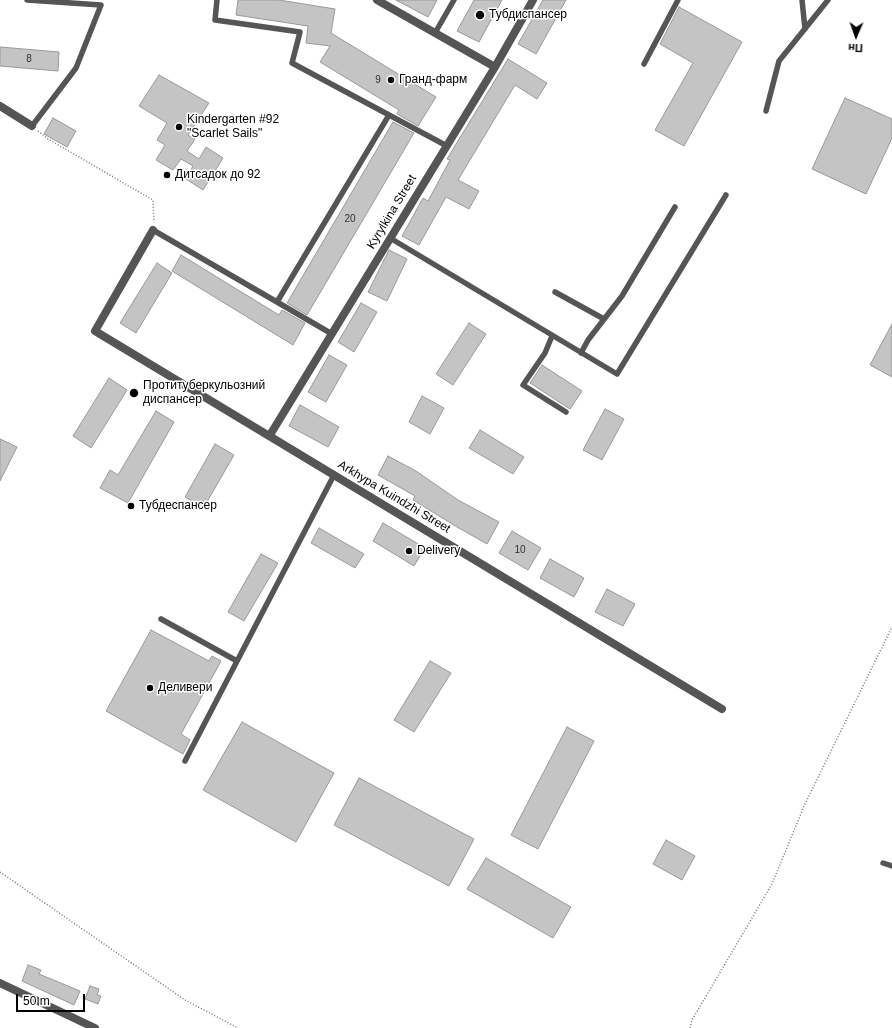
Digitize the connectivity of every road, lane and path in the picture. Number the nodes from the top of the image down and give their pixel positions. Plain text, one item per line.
1 (27, 0) edge
2 (106, 0) edge
3 (217, 0) edge
4 (377, 0) edge
5 (454, 0) edge
6 (532, 0) edge
7 (678, 0) edge
8 (802, 0) edge
9 (828, 0) edge
10 (101, 5) junction
11 (804, 29) junction
12 (435, 33) junction
13 (644, 64) dead end
14 (494, 67) junction
15 (0, 106) edge
16 (766, 110) dead end
17 (389, 115) junction
18 (32, 126) junction
19 (446, 146) junction
20 (726, 195) dead end
21 (675, 208) dead end
22 (153, 230) junction
23 (390, 238) junction
24 (555, 292) dead end
25 (277, 302) junction
26 (604, 319) junction
27 (332, 334) junction
28 (552, 336) junction
29 (581, 353) junction
30 (566, 412) dead end
31 (270, 435) junction
32 (334, 475) junction
33 (160, 620) dead end
34 (892, 627) edge
35 (237, 661) junction
36 (722, 709) dead end
37 (185, 761) dead end
38 (883, 863) dead end
39 (892, 866) edge
40 (0, 872) edge
41 (0, 982) edge
42 (95, 1028) edge
43 (238, 1028) edge
44 (690, 1028) edge

1 - 10 lane
2 - 10 lane
3 - 17 lane
4 - 12 street
5 - 12 lane
6 - 14 street, Kyrylkina Street
7 - 13 lane
8 - 11 lane
9 - 11 lane
10 - 18 lane
11 - 16 lane
12 - 14 street
14 - 19 street, Kyrylkina Street
15 - 18 street
17 - 19 lane
17 - 25 lane
18 - 22 path
19 - 23 street, Kyrylkina Street
20 - 29 lane
21 - 26 lane
22 - 25 lane
22 - 31 street, Arkhypa Kuindzhi Street
23 - 27 street, Kyrylkina Street
23 - 28 lane
24 - 26 lane
25 - 27 lane
26 - 29 lane
27 - 31 street, Kyrylkina Street
28 - 29 lane
28 - 30 lane
31 - 32 street, Arkhypa Kuindzhi Street
32 - 35 lane
32 - 36 street, Arkhypa Kuindzhi Street
33 - 35 lane
34 - 44 path
35 - 37 lane
38 - 39 lane
40 - 43 path
41 - 42 street

